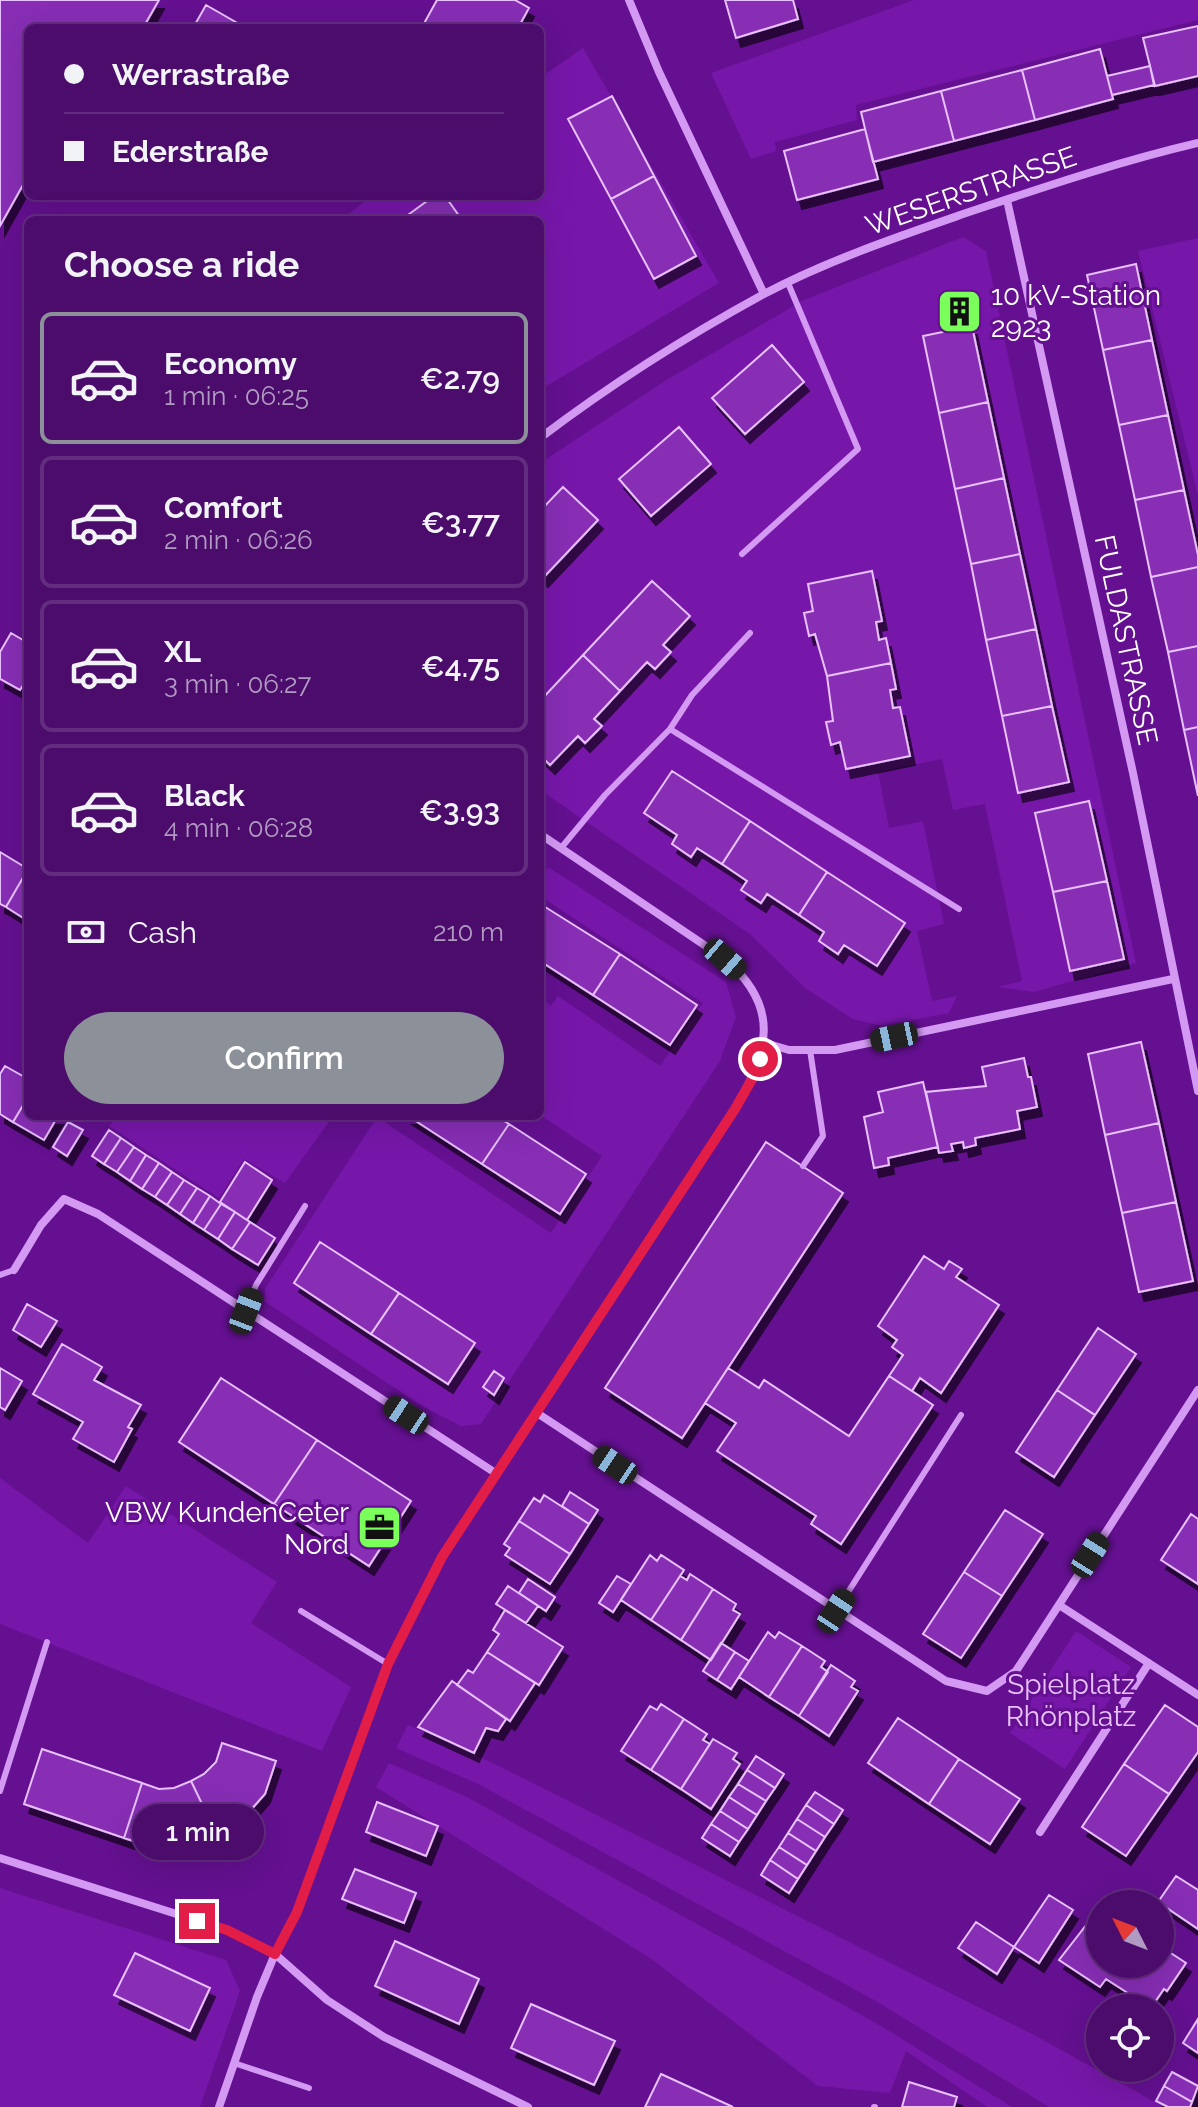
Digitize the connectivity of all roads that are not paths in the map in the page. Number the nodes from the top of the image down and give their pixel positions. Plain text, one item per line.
1 (629, 0) edge
2 (1198, 143) edge
3 (1007, 200) junction
4 (788, 283) junction
5 (764, 294) junction
6 (544, 435) edge
7 (742, 554) dead end
8 (750, 633) dead end
9 (670, 729) junction
10 (544, 837) edge
11 (561, 848) junction
12 (959, 909) dead end
13 (1173, 979) junction
14 (765, 1043) junction
15 (810, 1050) junction
16 (1198, 1091) edge
17 (803, 1166) dead end
18 (305, 1206) dead end
19 (14, 1270) joint
20 (0, 1275) edge
21 (246, 1311) junction
22 (1198, 1390) edge
23 (537, 1413) junction
24 (961, 1415) dead end
25 (497, 1474) junction
26 (1059, 1605) junction
27 (301, 1611) dead end
28 (836, 1611) junction
29 (47, 1642) dead end
30 (1149, 1663) junction
31 (388, 1664) junction
32 (1198, 1695) edge
33 (0, 1791) edge
34 (1040, 1832) dead end
35 (0, 1858) edge
36 (275, 1954) junction
37 (234, 2063) junction
38 (309, 2088) dead end
39 (219, 2107) edge
40 (528, 2107) edge

1 - 5 street
2 - 3 street, WESERSTRASSE
3 - 4 street, WESERSTRASSE
3 - 13 street, FULDASTRASSE
4 - 5 street, WESERSTRASSE
4 - 7 lane
5 - 6 street, WESERSTRASSE
8 - 9 lane
9 - 11 lane
9 - 12 lane
10 - 11 street
11 - 14 street
13 - 15 street
13 - 16 street, FULDASTRASSE
14 - 15 street
14 - 23 street
15 - 17 lane
18 - 21 lane
19 - 20 lane
19 - 21 street
21 - 25 street
22 - 26 street
23 - 25 street
23 - 28 street
24 - 28 lane
25 - 31 street
26 - 28 street
26 - 30 street
27 - 31 lane
29 - 33 lane
30 - 32 street
30 - 34 street
31 - 36 street
35 - 36 street
36 - 37 street
36 - 40 street
37 - 38 lane
37 - 39 street

